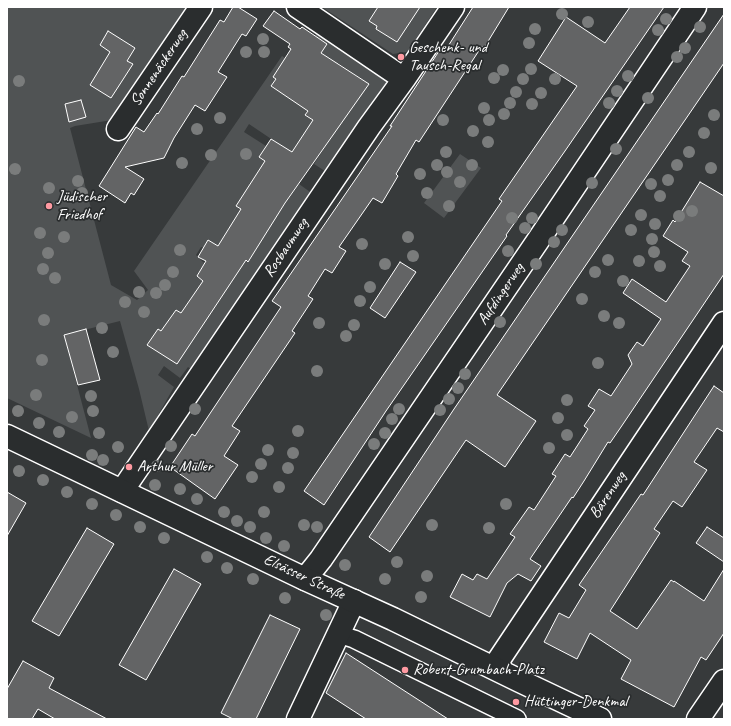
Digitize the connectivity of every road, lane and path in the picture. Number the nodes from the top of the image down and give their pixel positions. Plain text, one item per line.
1 (201, 7) edge
2 (298, 7) edge
3 (453, 7) edge
4 (695, 7) edge
5 (404, 79) junction
6 (118, 129) dead end
7 (724, 323) edge
8 (7, 436) edge
9 (122, 491) junction
10 (305, 579) junction
11 (354, 601) junction
12 (338, 634) junction
13 (494, 667) junction
14 (724, 681) edge
15 (298, 719) edge
16 (517, 719) edge
17 (599, 719) edge
18 (698, 719) edge

1 - 6 street, Sonnenäckerweg
2 - 5 street
3 - 5 street, Rosbaumweg
4 - 10 street, Aufdingerweg
5 - 9 street, Rosbaumweg
7 - 13 street, Bärenweg
8 - 9 street, Elsässer Straße
9 - 10 street, Elsässer Straße
10 - 11 street, Elsässer Straße
11 - 12 street
11 - 13 street, Elsässer Straße
12 - 15 street
12 - 16 street
13 - 17 street, Elsässer Straße
14 - 18 street

